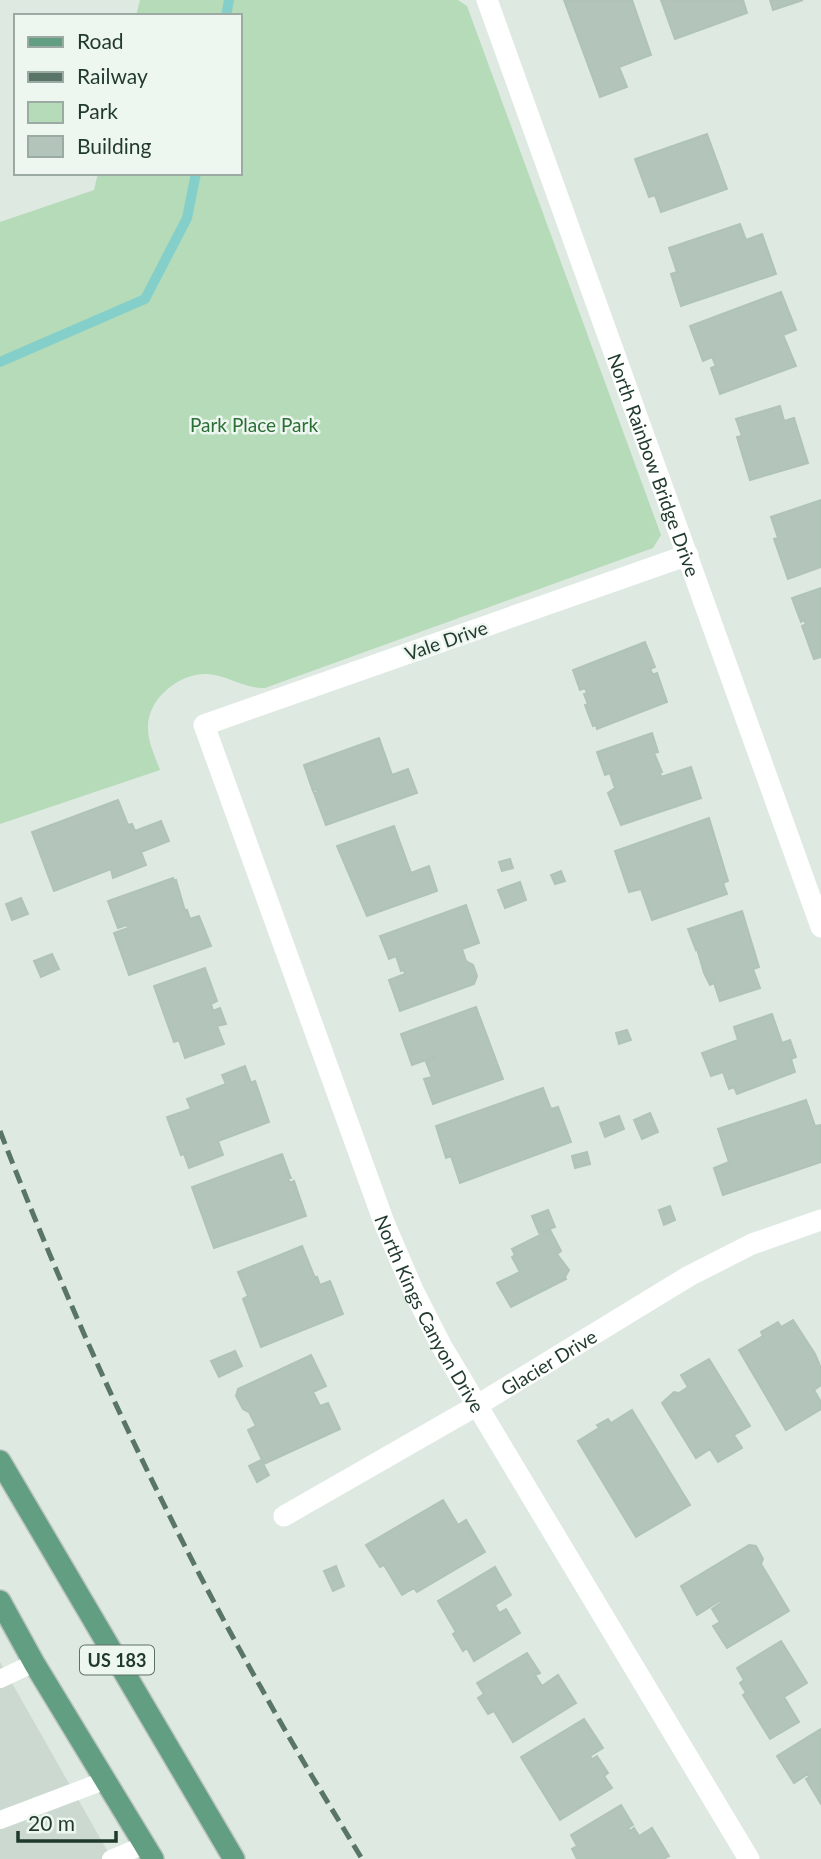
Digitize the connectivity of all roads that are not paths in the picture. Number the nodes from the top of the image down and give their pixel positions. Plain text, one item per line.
1 (487, 0) edge
2 (688, 555) junction
3 (204, 726) joint
4 (821, 927) edge
5 (821, 1220) edge
6 (476, 1406) junction
7 (0, 1461) edge
8 (284, 1516) dead end
9 (0, 1601) edge
10 (34, 1663) junction
11 (0, 1679) edge
12 (106, 1780) junction
13 (0, 1819) edge
14 (149, 1852) edge
15 (111, 1859) edge
16 (234, 1859) edge
17 (749, 1859) edge

1 - 2 street, North Rainbow Bridge Drive
2 - 3 street, Vale Drive
2 - 4 street, North Rainbow Bridge Drive
3 - 6 street, North Kings Canyon Drive
5 - 6 street, Glacier Drive
6 - 8 street, Glacier Drive
6 - 17 street, North Kings Canyon Drive
7 - 16 main road, US 183
9 - 10 main road
10 - 11 lane
10 - 12 main road
12 - 13 lane
12 - 14 main road
14 - 15 lane

